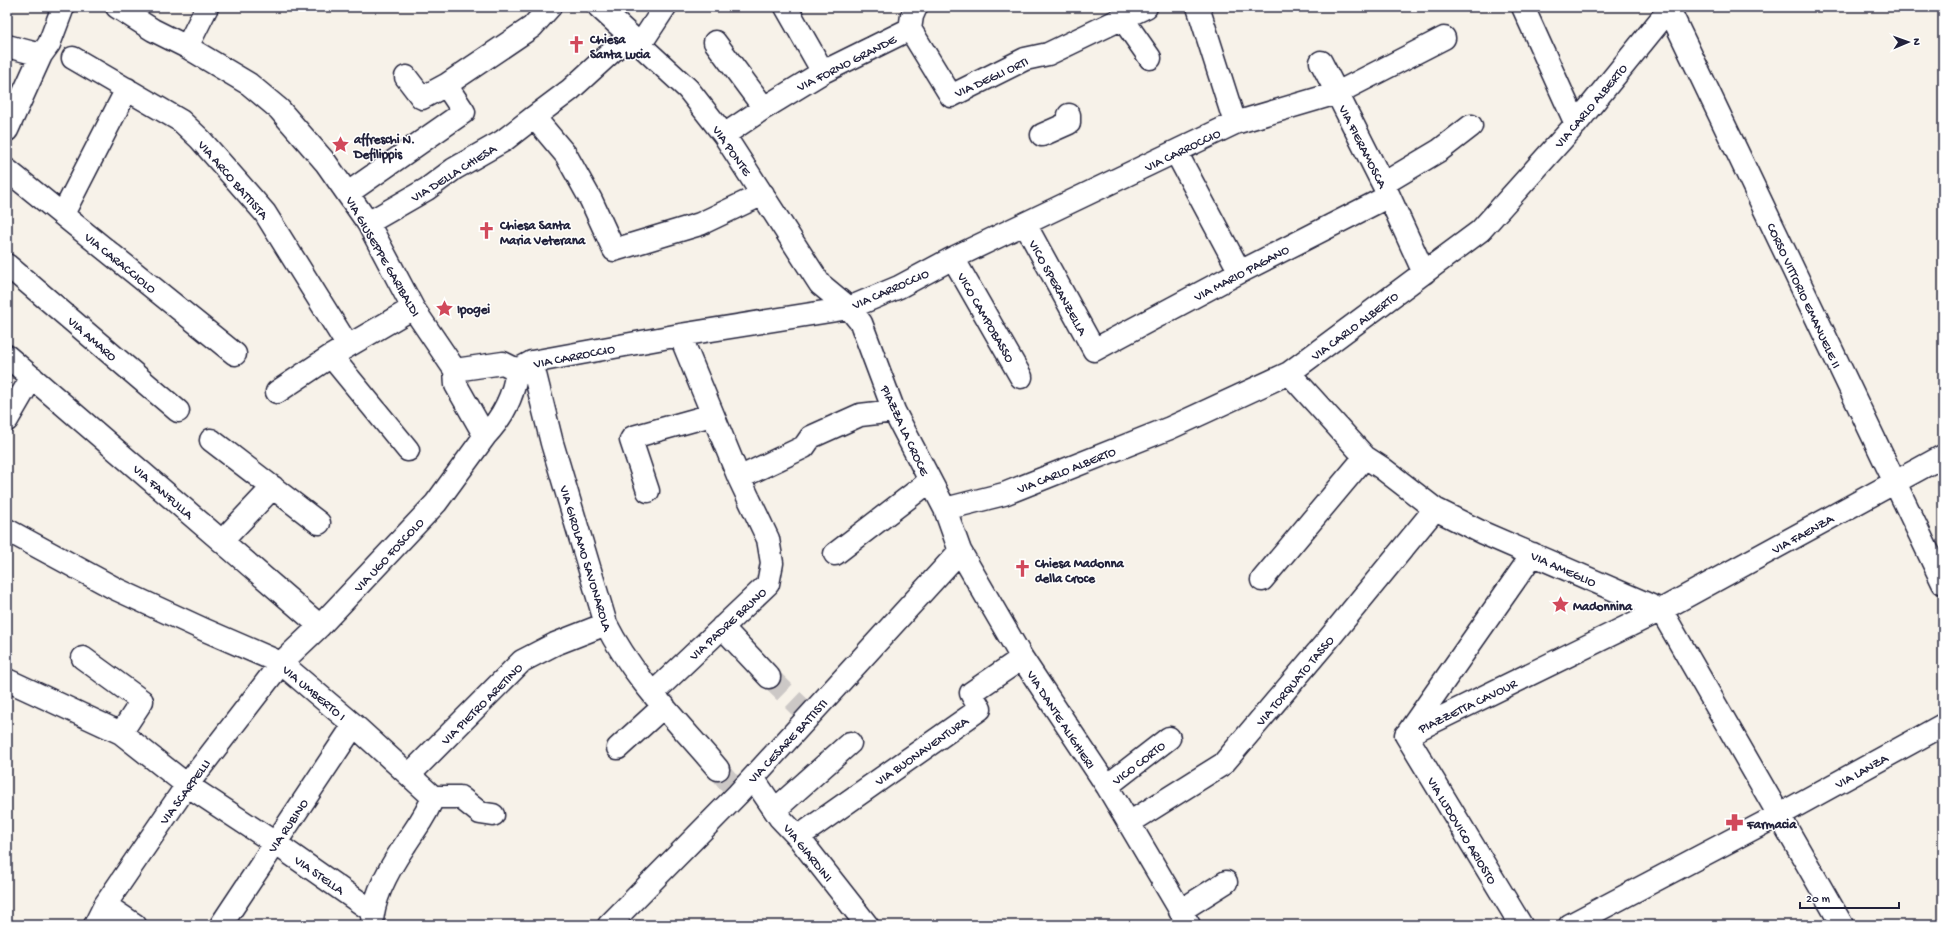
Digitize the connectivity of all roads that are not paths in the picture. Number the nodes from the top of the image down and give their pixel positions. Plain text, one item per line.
1 (63, 7) edge
2 (117, 7) edge
3 (207, 7) edge
4 (550, 7) edge
5 (599, 7) edge
6 (665, 7) edge
7 (786, 7) edge
8 (916, 7) edge
9 (1146, 7) edge
10 (1523, 7) edge
11 (1669, 8) edge
12 (1204, 9) edge
13 (1122, 18) junction
14 (910, 29) junction
15 (1444, 38) dead end
16 (634, 40) junction
17 (715, 42) dead end
18 (7, 46) edge
19 (187, 47) junction
20 (56, 53) junction
21 (1150, 58) dead end
22 (1321, 62) dead end
23 (823, 72) junction
24 (406, 77) dead end
25 (446, 85) junction
26 (127, 89) junction
27 (1337, 93) junction
28 (764, 108) junction
29 (1069, 116) dead end
30 (534, 117) junction
31 (1235, 123) junction
32 (1576, 124) junction
33 (1471, 126) dead end
34 (7, 130) edge
35 (724, 135) junction
36 (1042, 135) dead end
37 (1176, 152) junction
38 (7, 170) edge
39 (1386, 190) junction
40 (348, 193) junction
41 (762, 194) junction
42 (64, 214) junction
43 (368, 223) junction
44 (1025, 224) junction
45 (953, 258) junction
46 (7, 265) edge
47 (1240, 272) junction
48 (1424, 272) junction
49 (413, 308) junction
50 (849, 308) junction
51 (680, 335) junction
52 (1094, 350) joint
53 (340, 351) junction
54 (234, 354) dead end
55 (7, 356) edge
56 (525, 366) junction
57 (455, 370) junction
58 (1289, 373) junction
59 (1021, 376) dead end
60 (32, 377) junction
61 (277, 392) dead end
62 (178, 411) dead end
63 (894, 411) junction
64 (712, 415) junction
65 (7, 420) edge
66 (486, 436) junction
67 (211, 440) dead end
68 (408, 450) dead end
69 (1943, 456) edge
70 (1365, 457) junction
71 (740, 478) junction
72 (930, 481) junction
73 (1894, 483) junction
74 (273, 487) junction
75 (648, 491) dead end
76 (945, 509) junction
77 (1435, 509) junction
78 (318, 523) dead end
79 (7, 530) edge
80 (222, 541) junction
81 (960, 551) junction
82 (834, 554) dead end
83 (1533, 554) junction
84 (1262, 580) dead end
85 (1943, 583) edge
86 (1661, 610) junction
87 (606, 624) junction
88 (320, 626) junction
89 (722, 627) junction
90 (83, 658) dead end
91 (1022, 658) junction
92 (281, 663) junction
93 (769, 677) tunnel mouth
94 (7, 680) edge
95 (658, 699) junction
96 (354, 725) junction
97 (1943, 725) edge
98 (121, 733) junction
99 (1406, 735) junction
100 (1169, 738) dead end
101 (850, 743) dead end
102 (618, 748) dead end
103 (718, 769) tunnel mouth
104 (409, 775) junction
105 (753, 778) junction
106 (187, 784) junction
107 (1107, 786) junction
108 (433, 797) junction
109 (778, 807) dead end
110 (493, 815) dead end
111 (1779, 815) junction
112 (1129, 823) junction
113 (798, 836) junction
114 (275, 843) junction
115 (1226, 882) dead end
116 (105, 905) junction
117 (372, 918) edge
118 (1184, 918) edge
119 (95, 925) edge
120 (135, 925) edge
121 (221, 925) edge
122 (609, 925) edge
123 (866, 925) edge
124 (1521, 925) edge
125 (1570, 925) edge
126 (1842, 925) edge

1 - 20 street
2 - 19 street, VIA GIUSEPPE GARIBALDI
3 - 19 street
4 - 25 street
5 - 16 street, VIA PONTE
6 - 16 street, VIA DELLA CHIESA
7 - 23 street
8 - 14 street, VIA FORNO GRANDE
9 - 13 street, VIA DEGLI ORTI
10 - 32 street
11 - 32 street, VIA CARLO ALBERTO
11 - 73 street, CORSO VITTORIO EMANUELE II
12 - 31 street
13 - 14 street, VIA DEGLI ORTI
13 - 21 street
14 - 23 street, VIA FORNO GRANDE
15 - 27 street
16 - 30 street, VIA DELLA CHIESA
16 - 35 street, VIA PONTE
17 - 28 street
18 - 20 street, VIA ARCO BATTISTA
19 - 40 street, VIA GIUSEPPE GARIBALDI
20 - 26 street, VIA ARCO BATTISTA
20 - 34 street
22 - 27 street
23 - 28 street, VIA FORNO GRANDE
24 - 25 street
25 - 40 street
26 - 42 street
26 - 53 street, VIA ARCO BATTISTA
27 - 31 street, VIA FIERAMOSCA
27 - 39 street, VIA FIERAMOSCA
28 - 35 street, VIA FORNO GRANDE
29 - 36 street
30 - 41 street
30 - 43 street, VIA DELLA CHIESA
31 - 37 street, VIA CARROCCIO
32 - 48 street, VIA CARLO ALBERTO
33 - 39 street, VIA MARIO PAGANO
35 - 41 street, VIA PONTE
37 - 44 street, VIA CARROCCIO
37 - 47 street
38 - 42 street, VIA CARACCIOLO
39 - 47 street, VIA MARIO PAGANO
39 - 48 street, VIA FIERAMOSCA
40 - 43 street, VIA GIUSEPPE GARIBALDI
41 - 50 street, VIA PONTE
42 - 54 street, VIA CARACCIOLO
43 - 49 street, VIA GIUSEPPE GARIBALDI
44 - 45 street, VIA CARROCCIO
44 - 52 street, VICO SPERANZELLA
45 - 50 street, VIA CARROCCIO
45 - 59 street, VICO CAMPOBASSO
46 - 62 street, VIA AMARO
47 - 52 street, VIA MARIO PAGANO
48 - 58 street, VIA CARLO ALBERTO
49 - 53 street
49 - 57 street, VIA GIUSEPPE GARIBALDI
50 - 51 street, VIA CARROCCIO
50 - 63 street, PIAZZA LA CROCE
51 - 56 street, VIA CARROCCIO
51 - 64 street, VIA PADRE BRUNO
53 - 61 street
53 - 68 street, VIA ARCO BATTISTA
55 - 60 street, VIA FANFULLA
56 - 57 street, VIA CARROCCIO
56 - 66 street, VIA CARROCCIO
56 - 87 street, VIA GIROLAMO SAVONAROLA
57 - 66 street
58 - 70 street, VIA AMEGLIO
58 - 76 street, VIA CARLO ALBERTO
60 - 65 street
60 - 80 street, VIA FANFULLA
63 - 71 street
63 - 72 street, PIAZZA LA CROCE
64 - 71 street, VIA PADRE BRUNO
64 - 75 street
66 - 88 street, VIA UGO FOSCOLO
67 - 74 street
69 - 73 street, VIA FAENZA
70 - 77 street, VIA AMEGLIO
70 - 84 street
71 - 89 street, VIA PADRE BRUNO
72 - 76 street, PIAZZA LA CROCE
72 - 82 street
73 - 85 street, CORSO VITTORIO EMANUELE II
73 - 86 street, VIA FAENZA
74 - 78 street
74 - 80 street
76 - 81 street, VIA DANTE ALIGHIERI
77 - 83 street, VIA AMEGLIO
77 - 112 street, VIA TORQUATO TASSO
79 - 92 street, VIA UMBERTO I
80 - 88 street, VIA FANFULLA
81 - 91 street, VIA DANTE ALIGHIERI
81 - 105 street, VIA CESARE BATTISTI
83 - 86 street, VIA AMEGLIO
83 - 99 street, PIAZZETTA CAVOUR
86 - 99 street, PIAZZETTA CAVOUR
86 - 111 street
87 - 95 street, VIA GIROLAMO SAVONAROLA
87 - 104 street, VIA PIETRO ARETINO
88 - 92 street, VIA UGO FOSCOLO
89 - 93 street
89 - 95 street, VIA PADRE BRUNO
90 - 98 street
91 - 107 street, VIA DANTE ALIGHIERI
91 - 113 street, VIA BUONAVENTURA
92 - 96 street, VIA UMBERTO I
92 - 106 street, VIA SCARPELLI
94 - 98 street, VIA STELLA
95 - 102 street, VIA PADRE BRUNO
95 - 103 street, VIA GIROLAMO SAVONAROLA
96 - 104 street, VIA UMBERTO I
96 - 114 street, VIA RUBINO
97 - 111 street, VIA LANZA
98 - 106 street, VIA STELLA
99 - 124 street, VIA LUDOVICO ARIOSTO
100 - 107 street, VICO CORTO
101 - 109 street
104 - 108 street, VIA UMBERTO I
105 - 113 street, VIA GIARDINI
105 - 122 street, VIA CESARE BATTISTI
106 - 114 street, VIA STELLA
106 - 116 street, VIA SCARPELLI
107 - 112 street, VIA DANTE ALIGHIERI
108 - 110 street
108 - 117 street
111 - 125 street, VIA LANZA
111 - 126 street
112 - 118 street, VIA DANTE ALIGHIERI
113 - 123 street, VIA GIARDINI
114 - 117 street, VIA STELLA
114 - 121 street, VIA RUBINO
115 - 118 street
116 - 119 street, VIA SCARPELLI
116 - 120 street

